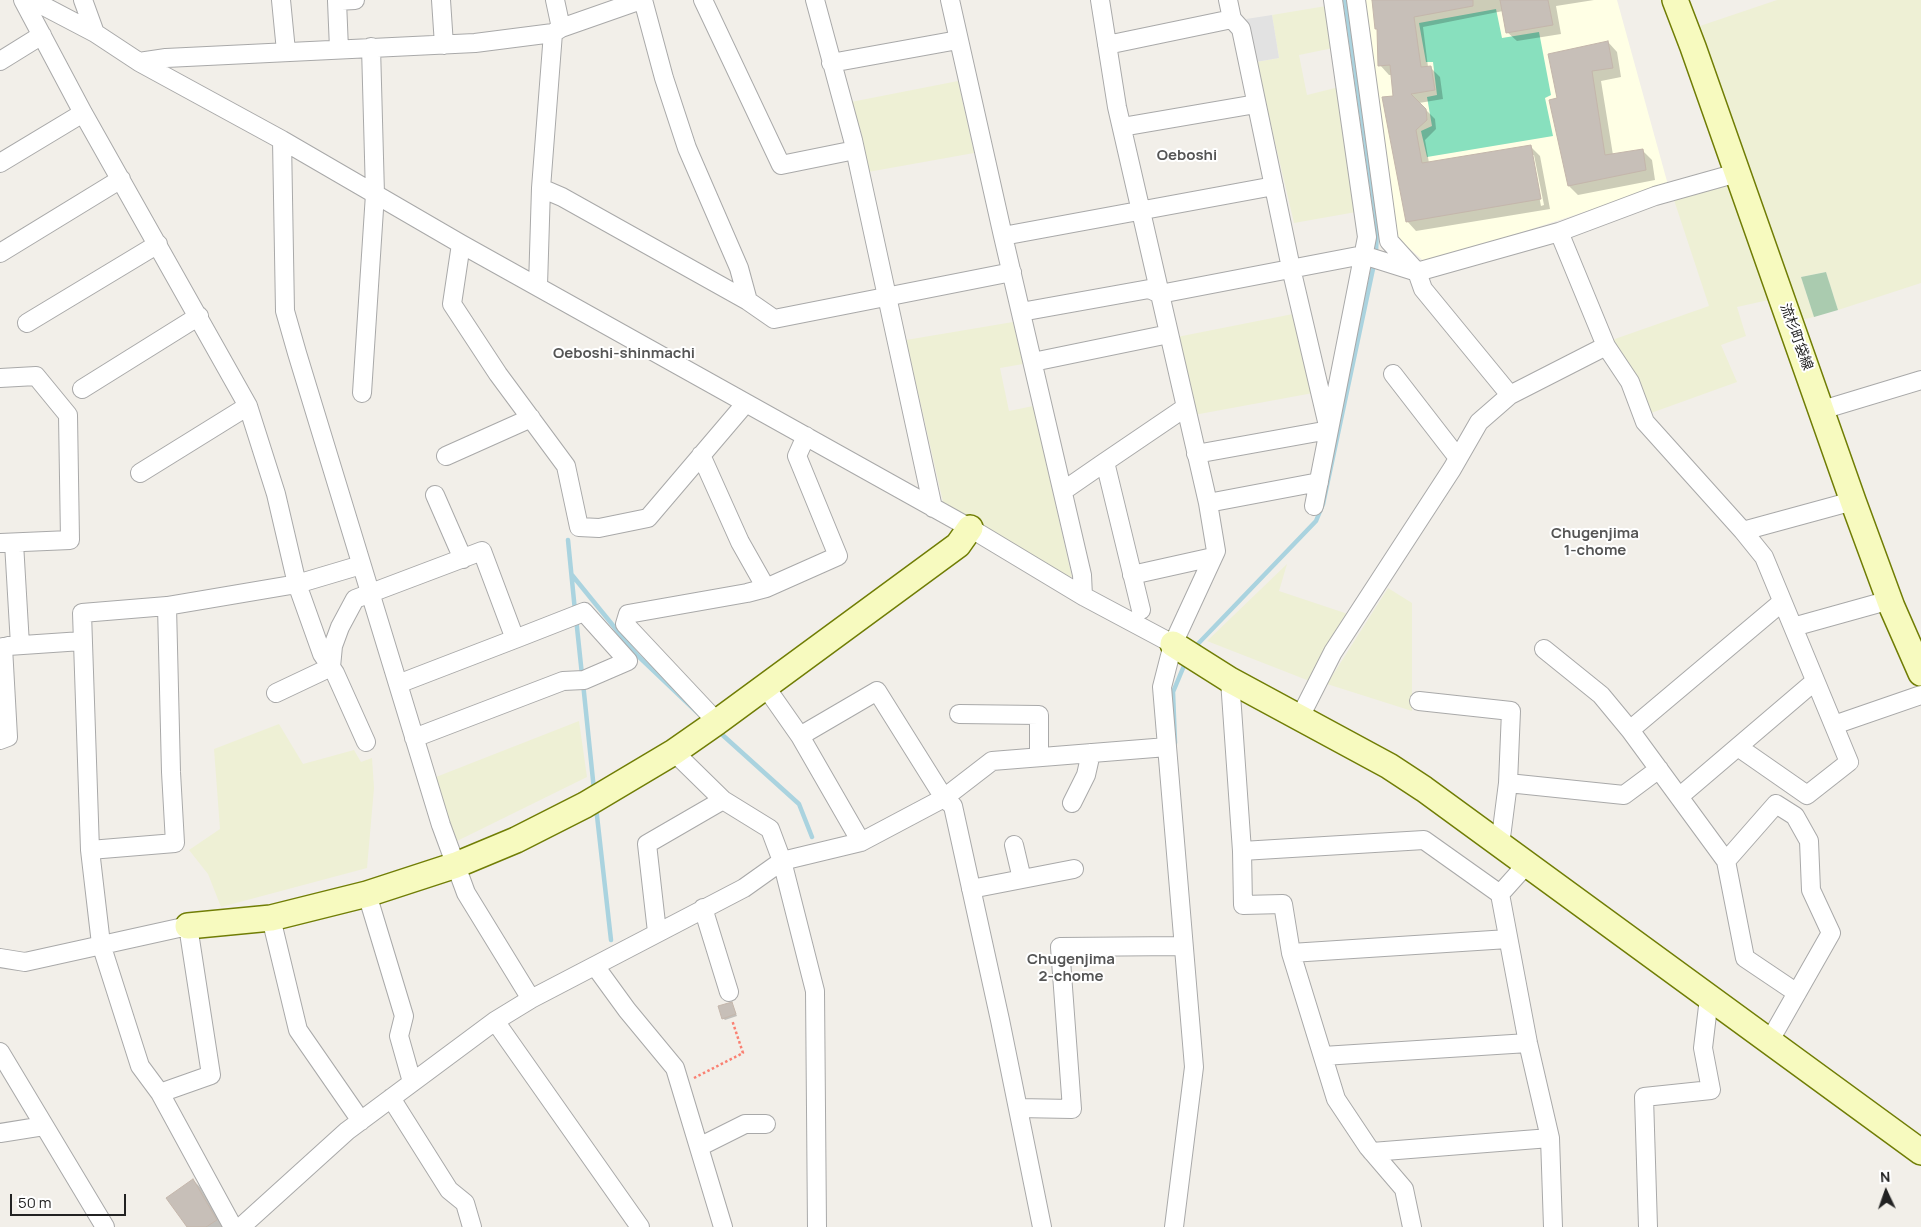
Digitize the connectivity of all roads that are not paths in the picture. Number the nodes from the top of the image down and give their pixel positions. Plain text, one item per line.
1 (23, 0) edge
2 (32, 0) edge
3 (83, 0) edge
4 (281, 0) edge
5 (354, 0) edge
6 (441, 0) edge
7 (555, 0) edge
8 (642, 0) edge
9 (703, 0) edge
10 (815, 0) edge
11 (950, 0) edge
12 (1100, 0) edge
13 (1228, 0) edge
14 (1333, 0) edge
15 (1356, 0) edge
16 (1675, 0) edge
17 (1232, 19) junction
18 (557, 30) junction
19 (95, 33) junction
20 (42, 35) junction
21 (958, 40) junction
22 (444, 44) junction
23 (1107, 45) junction
24 (372, 47) junction
25 (339, 49) junction
26 (286, 51) junction
27 (0, 61) edge
28 (139, 62) junction
29 (831, 63) junction
30 (1256, 104) junction
31 (83, 112) junction
32 (1122, 127) junction
33 (282, 140) junction
34 (855, 150) junction
35 (0, 163) edge
36 (1737, 173) junction
37 (121, 179) junction
38 (1274, 186) junction
39 (541, 188) junction
40 (375, 194) junction
41 (1141, 211) junction
42 (1559, 232) junction
43 (1003, 236) junction
44 (158, 244) junction
45 (461, 244) junction
46 (0, 253) edge
47 (1363, 255) junction
48 (1292, 268) junction
49 (1012, 272) junction
50 (1417, 272) junction
51 (538, 286) junction
52 (1160, 294) junction
53 (887, 296) junction
54 (748, 300) junction
55 (1021, 312) junction
56 (199, 316) junction
57 (27, 323) dead end
58 (1169, 334) junction
59 (1606, 346) junction
60 (1033, 362) junction
61 (1393, 374) dead end
62 (0, 378) edge
63 (1921, 380) edge
64 (82, 390) dead end
65 (362, 393) dead end
66 (1510, 395) junction
67 (745, 404) junction
68 (248, 406) junction
69 (1186, 407) junction
70 (1822, 410) junction
71 (531, 418) junction
72 (1329, 430) junction
73 (806, 436) junction
74 (1196, 454) junction
75 (701, 455) junction
76 (446, 456) dead end
77 (1458, 458) junction
78 (1105, 462) junction
79 (140, 473) dead end
80 (1319, 482) junction
81 (1062, 491) junction
82 (435, 495) dead end
83 (1852, 501) junction
84 (1208, 503) junction
85 (1314, 506) dead end
86 (934, 508) junction
87 (970, 528) junction
88 (1743, 531) junction
89 (7, 543) edge
90 (1213, 557) junction
91 (463, 559) junction
92 (361, 565) junction
93 (1132, 575) junction
94 (297, 584) junction
95 (766, 588) junction
96 (372, 593) junction
97 (1083, 596) junction
98 (1890, 600) junction
99 (1782, 602) junction
100 (167, 606) junction
101 (1140, 610) dead end
102 (1793, 627) junction
103 (515, 639) junction
104 (82, 641) junction
105 (1173, 644) junction
106 (8, 646) edge
107 (1544, 648) dead end
108 (331, 667) junction
109 (1921, 673) edge
110 (1230, 680) junction
111 (1815, 681) junction
112 (398, 684) junction
113 (766, 686) junction
114 (276, 693) dead end
115 (1921, 695) edge
116 (1419, 701) dead end
117 (959, 714) dead end
118 (1300, 717) junction
119 (717, 722) junction
120 (1834, 725) junction
121 (1630, 730) junction
122 (800, 736) junction
123 (414, 738) junction
124 (0, 740) edge
125 (366, 742) dead end
126 (1167, 747) junction
127 (1738, 747) junction
128 (674, 752) junction
129 (1091, 754) junction
130 (1039, 758) junction
131 (1659, 769) junction
132 (1508, 783) junction
133 (1679, 797) junction
134 (944, 798) junction
135 (722, 800) junction
136 (1072, 802) dead end
137 (862, 842) junction
138 (1014, 845) dead end
139 (1500, 845) junction
140 (90, 850) junction
141 (1242, 851) junction
142 (782, 861) junction
143 (1726, 861) junction
144 (1526, 864) junction
145 (456, 865) junction
146 (1074, 869) dead end
147 (1022, 879) junction
148 (971, 889) junction
149 (367, 894) junction
150 (1500, 894) junction
151 (703, 908) junction
152 (271, 918) junction
153 (188, 926) junction
154 (657, 932) junction
155 (1508, 939) junction
156 (101, 944) junction
157 (1182, 946) junction
158 (1291, 953) junction
159 (0, 958) edge
160 (595, 966) junction
161 (729, 992) dead end
162 (1797, 993) junction
163 (1709, 998) junction
164 (531, 999) junction
165 (495, 1022) junction
166 (1528, 1042) junction
167 (1769, 1042) junction
168 (0, 1052) edge
169 (1323, 1056) junction
170 (412, 1082) junction
171 (160, 1093) junction
172 (390, 1098) junction
173 (1018, 1108) junction
174 (361, 1121) junction
175 (766, 1124) dead end
176 (44, 1126) junction
177 (0, 1134) edge
178 (1550, 1138) junction
179 (699, 1147) junction
180 (1372, 1152) junction
181 (1921, 1152) edge
182 (105, 1227) edge
183 (233, 1227) edge
184 (241, 1227) edge
185 (472, 1227) edge
186 (640, 1227) edge
187 (724, 1227) edge
188 (816, 1227) edge
189 (1042, 1227) edge
190 (1174, 1227) edge
191 (1412, 1227) edge
192 (1553, 1227) edge
193 (1648, 1227) edge

1 - 20 street
2 - 19 street
3 - 19 street
4 - 26 street
5 - 25 street
6 - 22 street
7 - 18 street
8 - 18 street
8 - 54 street
9 - 34 street
10 - 29 street
11 - 21 street
12 - 23 street
13 - 17 street
14 - 47 street
15 - 50 street
16 - 36 street, 流杉町袋線
17 - 23 street
17 - 30 street
18 - 22 street
18 - 39 street
19 - 28 street
20 - 27 street
20 - 31 street
21 - 29 street
21 - 43 street
22 - 24 street
23 - 32 street
24 - 25 street
24 - 40 street
25 - 26 street
26 - 28 street
28 - 33 street
29 - 34 street
30 - 32 street
30 - 38 street
31 - 35 street
31 - 37 street
32 - 41 street
33 - 40 street
33 - 92 street
34 - 53 street
36 - 42 street
36 - 70 street, 流杉町袋線
37 - 44 street
37 - 46 street
38 - 41 street
38 - 48 street
39 - 51 street
39 - 54 street
40 - 45 street
40 - 65 street
41 - 43 street
41 - 52 street
42 - 50 street
42 - 59 street
43 - 49 street
44 - 56 street
44 - 57 street
45 - 51 street
45 - 71 street
47 - 48 street
47 - 50 street
47 - 72 street
48 - 52 street
48 - 72 street
49 - 53 street
49 - 55 street
50 - 66 street
51 - 67 street
52 - 55 street
52 - 58 street
53 - 54 street
53 - 86 street
55 - 60 street
56 - 64 street
56 - 68 street
58 - 60 street
58 - 69 street
59 - 66 street
59 - 88 street
60 - 81 street
61 - 77 street
62 - 89 street
63 - 70 street
66 - 77 street
67 - 73 street
67 - 75 street
68 - 79 street
68 - 94 street
69 - 74 street
69 - 78 street
70 - 83 street, 流杉町袋線
71 - 75 street
71 - 76 street
72 - 74 street
72 - 80 street
73 - 86 street
73 - 95 street
74 - 84 street
75 - 95 street
77 - 118 street
78 - 81 street
78 - 93 street
80 - 84 street
80 - 85 street
81 - 97 street
82 - 91 street
83 - 88 street
83 - 98 street, 流杉町袋線
84 - 90 street
86 - 87 street
87 - 97 street
87 - 113 street
88 - 99 street
89 - 106 street
90 - 93 street
90 - 105 street
91 - 96 street
91 - 103 street
92 - 94 street
92 - 96 street
93 - 101 street
94 - 100 street
94 - 108 street
95 - 119 street
96 - 108 street
96 - 112 street
97 - 105 street
98 - 102 street
98 - 109 street, 流杉町袋線
99 - 102 street
99 - 121 street
100 - 104 street
100 - 140 street
102 - 111 street
103 - 112 street
103 - 123 street
104 - 106 street
104 - 140 street
105 - 110 street
105 - 126 street
106 - 124 street
107 - 121 street
108 - 114 street
108 - 125 street
110 - 118 street
110 - 141 street
111 - 120 street
111 - 127 street
112 - 123 street
113 - 119 street
113 - 122 street
115 - 120 street
116 - 132 street
117 - 130 street
118 - 139 street
119 - 128 street
120 - 127 street
121 - 131 street
122 - 134 street
122 - 137 street
123 - 145 street
126 - 129 street
126 - 157 street
127 - 133 street
128 - 135 street
128 - 145 street
129 - 130 street
129 - 136 street
130 - 134 street
131 - 132 street
131 - 133 street
132 - 139 street
133 - 143 street
134 - 137 street
134 - 148 street
135 - 142 street
135 - 154 street
137 - 142 street
138 - 147 street
139 - 144 street
140 - 156 street
141 - 150 street
141 - 158 street
142 - 151 street
142 - 188 street
143 - 162 street
143 - 162 street
144 - 150 street
144 - 163 street
145 - 149 street
145 - 164 street
146 - 147 street
147 - 148 street
148 - 173 street
149 - 152 street
149 - 170 street
150 - 155 street
151 - 154 street
151 - 161 street
152 - 153 street
152 - 174 street
153 - 156 street
153 - 171 street
154 - 160 street
155 - 158 street
155 - 166 street
156 - 159 street
156 - 171 street
157 - 173 street
157 - 190 street
158 - 169 street
160 - 164 street
160 - 179 street
162 - 167 street
163 - 167 street
163 - 193 street
164 - 165 street
165 - 170 street
165 - 186 street
166 - 169 street
166 - 178 street
167 - 181 street
168 - 176 street
169 - 180 street
170 - 172 street
171 - 183 street
172 - 174 street
172 - 185 street
173 - 189 street
174 - 184 street
175 - 179 street
176 - 177 street
176 - 182 street
178 - 180 street
178 - 192 street
179 - 187 street
180 - 191 street

